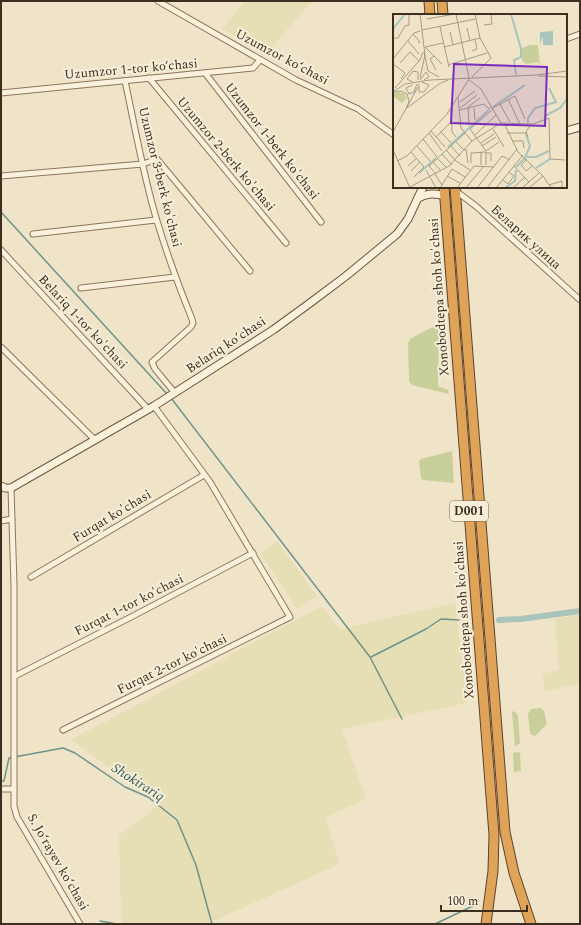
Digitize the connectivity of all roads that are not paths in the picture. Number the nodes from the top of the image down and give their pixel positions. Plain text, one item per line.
1 (158, 1) edge
2 (580, 34) edge
3 (567, 39) edge
4 (260, 60) junction
5 (205, 73) junction
6 (149, 78) junction
7 (125, 81) junction
8 (1, 92) edge
9 (580, 127) edge
10 (567, 131) edge
11 (393, 134) edge
12 (143, 164) junction
13 (1, 176) edge
14 (423, 188) edge
15 (455, 189) edge
16 (444, 192) edge
17 (418, 198) junction
18 (156, 220) junction
19 (321, 222) dead end
20 (32, 234) dead end
21 (286, 243) dead end
22 (1, 250) edge
23 (250, 272) dead end
24 (175, 277) junction
25 (81, 288) dead end
26 (580, 300) edge
27 (1, 347) edge
28 (470, 374) junction
29 (458, 375) junction
30 (175, 393) junction
31 (151, 407) junction
32 (94, 439) junction
33 (204, 475) junction
34 (1, 486) edge
35 (11, 488) junction
36 (12, 519) junction
37 (1, 521) edge
38 (252, 553) junction
39 (31, 577) dead end
40 (485, 578) junction
41 (474, 581) junction
42 (290, 617) joint
43 (15, 676) junction
44 (63, 730) dead end
45 (497, 732) junction
46 (486, 733) junction
47 (1, 789) edge
48 (14, 790) junction
49 (80, 924) edge
50 (486, 924) edge
51 (531, 924) edge

1 - 4 street, Uzumzor koʻchasi
2 - 3 street
4 - 5 street, Uzumzor 1-tor ko‘chasi
4 - 11 street, Uzumzor koʻchasi
5 - 6 street, Uzumzor 1-tor ko‘chasi
5 - 19 street, Uzumzor 1-berk ko'chasi
6 - 7 street, Uzumzor 1-tor ko‘chasi
6 - 21 street, Uzumzor 2-berk ko'chasi
7 - 8 street, Uzumzor 1-tor ko‘chasi
7 - 12 street, Uzumzor 3-berk ko'chasi
9 - 10 street
12 - 13 street
12 - 18 street, Uzumzor 3-berk ko'chasi
12 - 23 street
14 - 17 street, Belariq koʻchasi
15 - 26 street, Беларик улица
15 - 28 highway, Xonobodtepa shoh ko'chasi / D001
16 - 17 street
16 - 29 highway, Xonobodtepa shoh ko'chasi / D001
17 - 30 street, Belariq koʻchasi
18 - 20 street
18 - 24 street, Uzumzor 3-berk ko'chasi
22 - 31 street, Belariq 1-tor ko'chasi
24 - 25 street
24 - 30 street, Uzumzor 3-berk ko'chasi
27 - 32 street
28 - 29 highway
28 - 40 highway, Xonobodtepa shoh ko'chasi / D001
29 - 41 highway, Xonobodtepa shoh ko'chasi / D001
30 - 31 street, Belariq koʻchasi
31 - 32 street, Belariq koʻchasi
31 - 33 street, Belariq 1-tor ko'chasi
32 - 35 street, Belariq koʻchasi
33 - 38 street, Belariq 1-tor ko'chasi
33 - 39 street, Furqat ko'chasi
34 - 35 street
35 - 36 street, S. Joʻrayev koʻchasi
36 - 37 street
36 - 43 street, S. Joʻrayev koʻchasi
38 - 42 street, Belariq 1-tor ko'chasi
38 - 43 street, Furqat 1-tor ko'chasi
40 - 41 highway
40 - 45 highway, Xonobodtepa shoh ko'chasi / D001
41 - 46 highway, Xonobodtepa shoh ko'chasi / D001
42 - 44 street, Furqat 2-tor ko'chasi
43 - 48 street, S. Joʻrayev koʻchasi
45 - 46 highway
45 - 51 highway, Xonobodtepa shoh ko'chasi / D001
46 - 50 highway, Xonobodtepa shoh ko'chasi / D001
47 - 48 street
48 - 49 street, S. Joʻrayev koʻchasi

